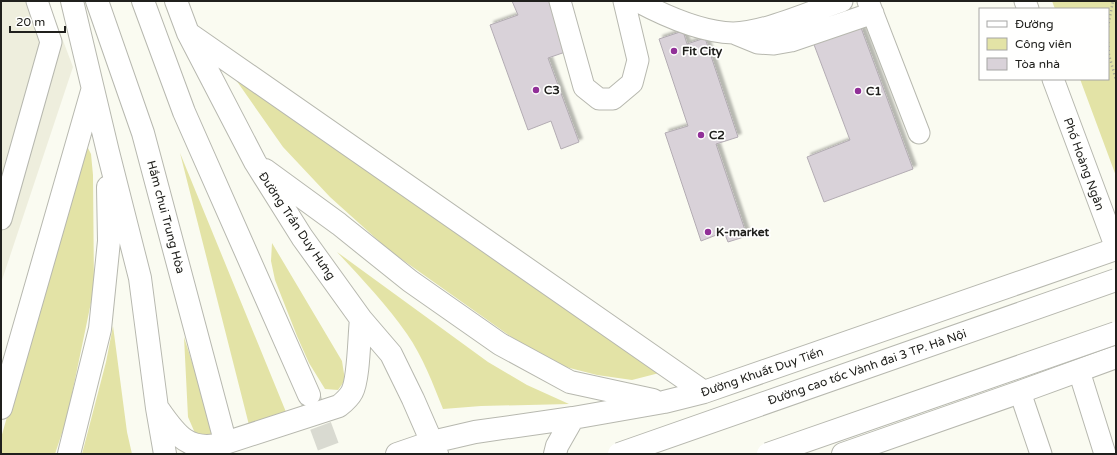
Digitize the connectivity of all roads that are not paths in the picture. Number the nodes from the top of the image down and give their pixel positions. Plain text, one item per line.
1 (37, 1) edge
2 (72, 1) edge
3 (97, 1) edge
4 (143, 1) edge
5 (176, 1) edge
6 (560, 1) edge
7 (624, 1) edge
8 (638, 1) edge
9 (842, 1) edge
10 (870, 7) edge
11 (188, 33) junction
12 (734, 33) junction
13 (1053, 80) edge
14 (93, 88) junction
15 (919, 133) dead end
16 (108, 152) junction
17 (255, 162) junction
18 (1, 219) edge
19 (1116, 249) edge
20 (1116, 280) edge
21 (361, 320) junction
22 (1116, 333) edge
23 (1116, 357) edge
24 (1079, 371) junction
25 (704, 392) junction
26 (1020, 392) junction
27 (309, 395) tunnel mouth
28 (664, 402) junction
29 (1, 408) edge
30 (157, 408) junction
31 (573, 418) junction
32 (224, 437) dead end
33 (434, 448) edge
34 (69, 454) edge
35 (165, 454) edge
36 (397, 454) edge
37 (555, 454) edge
38 (618, 454) edge
39 (768, 454) edge
40 (845, 454) edge
41 (1041, 454) edge
42 (1105, 454) edge

1 - 18 street
2 - 14 main road
3 - 32 main road, Hầm chui Trung Hòa
4 - 27 main road
5 - 11 main road, Đường Trần Duy Hưng
6 - 7 street
8 - 12 street
9 - 12 street
10 - 12 street
10 - 15 street
11 - 17 main road, Đường Trần Duy Hưng
11 - 25 main road
13 - 19 street, Phố Hoàng Ngân
14 - 16 main road
14 - 29 main road
16 - 30 main road
16 - 34 main road
17 - 21 main road, Đường Trần Duy Hưng
17 - 28 main road
19 - 25 main road, Đường Khuất Duy Tiến
20 - 38 main road, Đường cao tốc Vành đai 3 TP. Hà Nội, bridge
21 - 30 main road
21 - 33 main road, Đường Trần Duy Hưng
22 - 39 main road, bridge
23 - 24 main road
24 - 26 main road
24 - 42 street
25 - 28 main road, Đường Khuất Duy Tiến
26 - 40 main road
26 - 41 street
28 - 31 main road, Đường Khuất Duy Tiến
30 - 35 main road
31 - 33 main road, Đường Khuất Duy Tiến
31 - 37 main road
33 - 36 main road, Đường Khuất Duy Tiến

